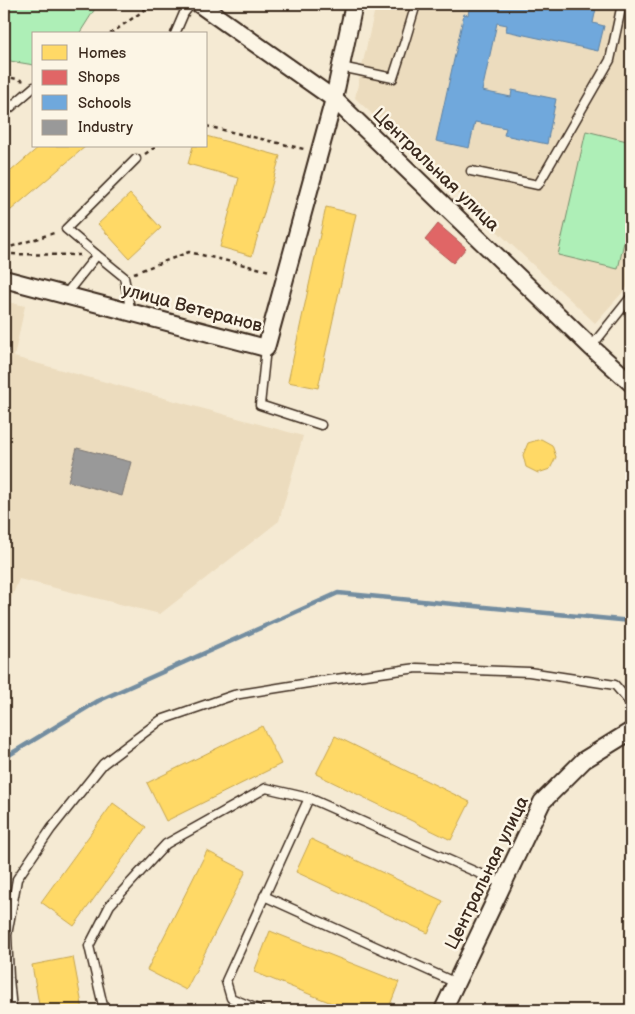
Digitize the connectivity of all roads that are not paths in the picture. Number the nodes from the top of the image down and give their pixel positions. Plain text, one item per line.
1 (191, 4) edge
2 (198, 4) edge
3 (354, 4) edge
4 (416, 4) edge
5 (622, 4) edge
6 (176, 32) edge
7 (341, 67) junction
8 (32, 89) edge
9 (334, 99) junction
10 (4, 113) edge
11 (136, 159) dead end
12 (471, 171) dead end
13 (97, 255) junction
14 (4, 279) edge
15 (65, 295) junction
16 (631, 297) edge
17 (131, 313) junction
18 (591, 347) junction
19 (266, 348) junction
20 (631, 382) edge
21 (320, 425) dead end
22 (631, 704) edge
23 (631, 731) edge
24 (309, 798) junction
25 (503, 884) junction
26 (264, 896) junction
27 (456, 983) junction
28 (12, 1010) edge
29 (104, 1010) edge
30 (260, 1010) edge
31 (443, 1010) edge

1 - 6 lane
2 - 9 street, Центральная улица
3 - 7 street, улица Ветеранов
4 - 7 lane
5 - 12 lane
7 - 9 street, улица Ветеранов
8 - 10 lane
9 - 18 street, Центральная улица
9 - 19 street, улица Ветеранов
11 - 13 lane
13 - 15 lane
13 - 17 lane
14 - 15 street, улица Ветеранов
15 - 17 street, улица Ветеранов
16 - 18 lane
17 - 19 street, улица Ветеранов
18 - 20 street, Центральная улица
19 - 21 lane
22 - 28 lane
23 - 25 street, Центральная улица
24 - 25 lane
24 - 26 lane
24 - 29 lane
25 - 27 street, Центральная улица
26 - 27 lane
26 - 30 lane
27 - 31 street, Центральная улица

